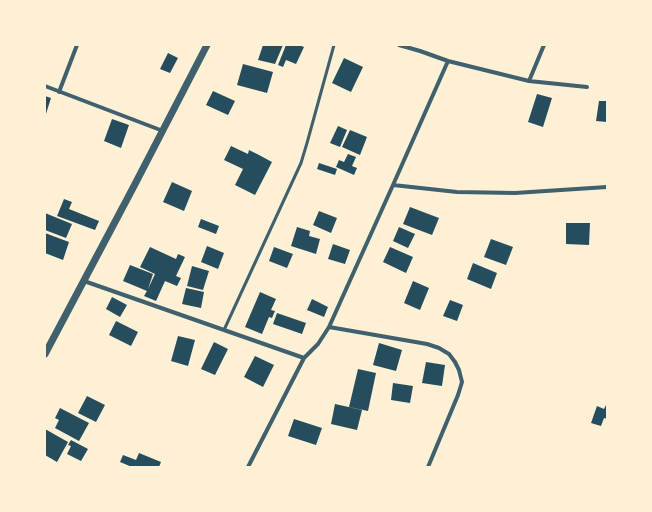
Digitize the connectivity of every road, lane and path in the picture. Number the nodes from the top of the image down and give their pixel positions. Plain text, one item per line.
1 (77, 45) edge
2 (208, 45) edge
3 (334, 45) edge
4 (399, 45) edge
5 (544, 45) edge
6 (448, 61) junction
7 (529, 81) junction
8 (45, 86) edge
9 (586, 87) dead end
10 (59, 92) junction
11 (163, 131) junction
12 (393, 185) junction
13 (607, 186) edge
14 (84, 280) junction
15 (328, 327) junction
16 (224, 330) junction
17 (45, 354) edge
18 (304, 358) junction
19 (248, 467) edge
20 (428, 467) edge

1 - 10 street
2 - 11 street
3 - 16 lane
4 - 6 street
5 - 7 street
6 - 7 street
6 - 12 street
7 - 9 street
8 - 10 street
10 - 11 street
11 - 14 street
12 - 13 street
12 - 15 street
14 - 16 street
14 - 17 street
15 - 18 street
15 - 20 street
16 - 18 street
18 - 19 street

